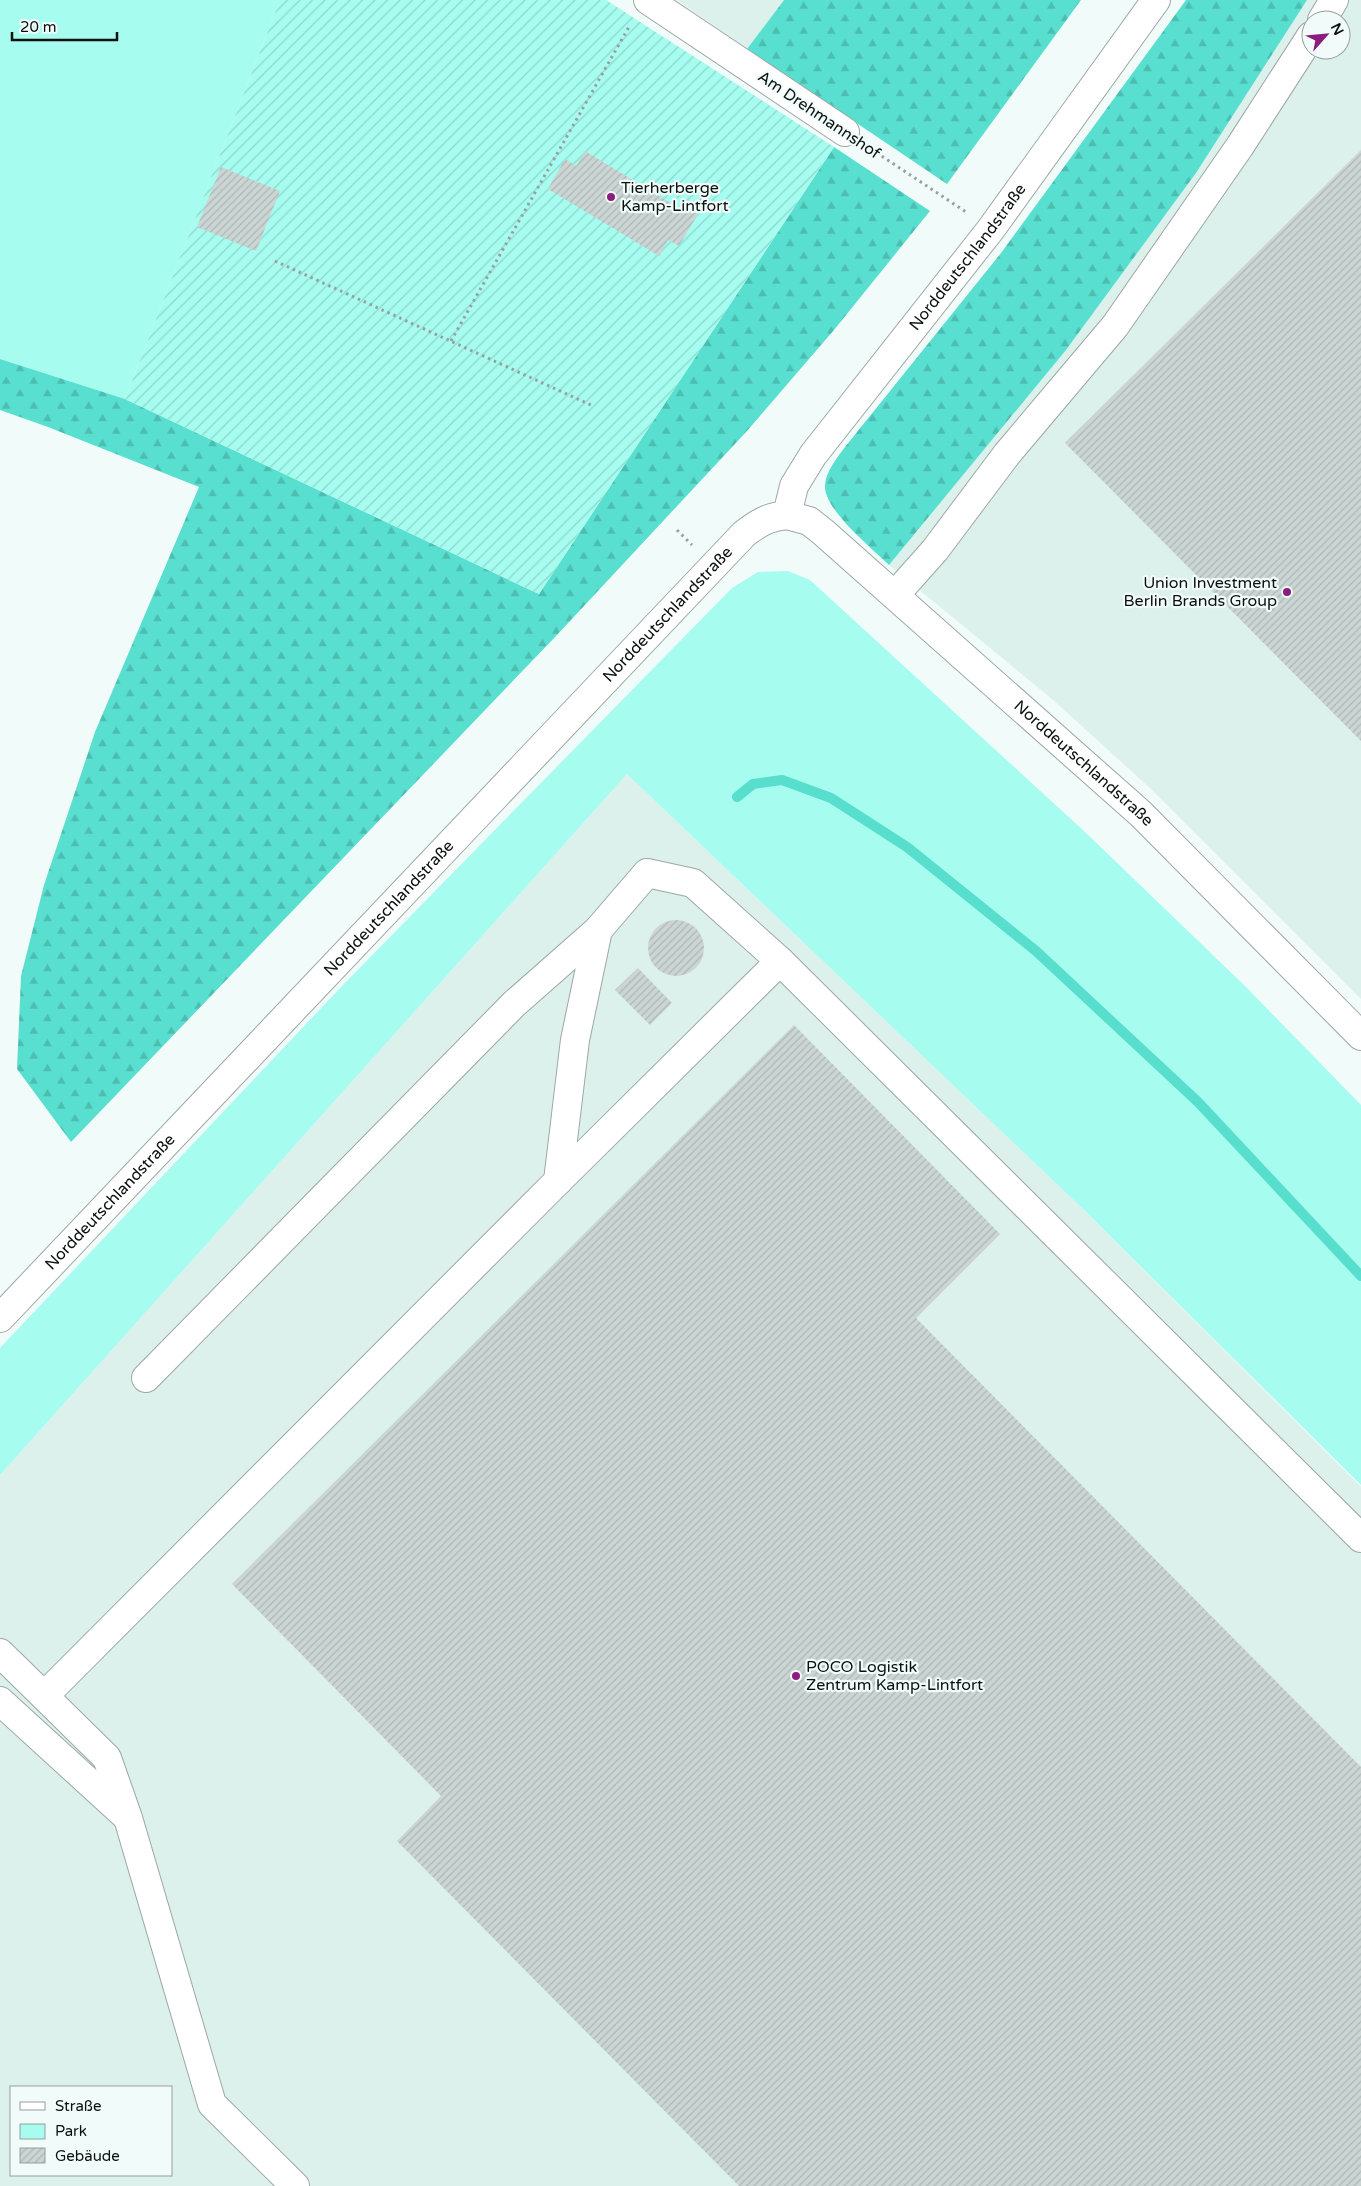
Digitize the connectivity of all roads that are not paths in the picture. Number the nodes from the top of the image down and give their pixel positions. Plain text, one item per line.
1 (1156, 0) edge
2 (641, 9) edge
3 (1301, 51) edge
4 (845, 132) road end
5 (787, 516) junction
6 (895, 595) junction
7 (598, 930) junction
8 (780, 961) junction
9 (1361, 1036) edge
10 (558, 1181) junction
11 (0, 1318) edge
12 (146, 1378) dead end
13 (1361, 1538) edge
14 (0, 1652) edge
15 (44, 1696) junction
16 (0, 1701) edge
17 (128, 1818) junction
18 (296, 2186) edge

1 - 5 street, Norddeutschlandstraße
2 - 4 street, Am Drehmannshof
3 - 6 street
5 - 6 street, Norddeutschlandstraße
5 - 11 street, Norddeutschlandstraße
6 - 9 street, Norddeutschlandstraße
7 - 8 street
7 - 10 street
7 - 12 street
8 - 10 street
8 - 13 street
10 - 15 street
14 - 15 street
15 - 17 street
16 - 17 street
17 - 18 street

